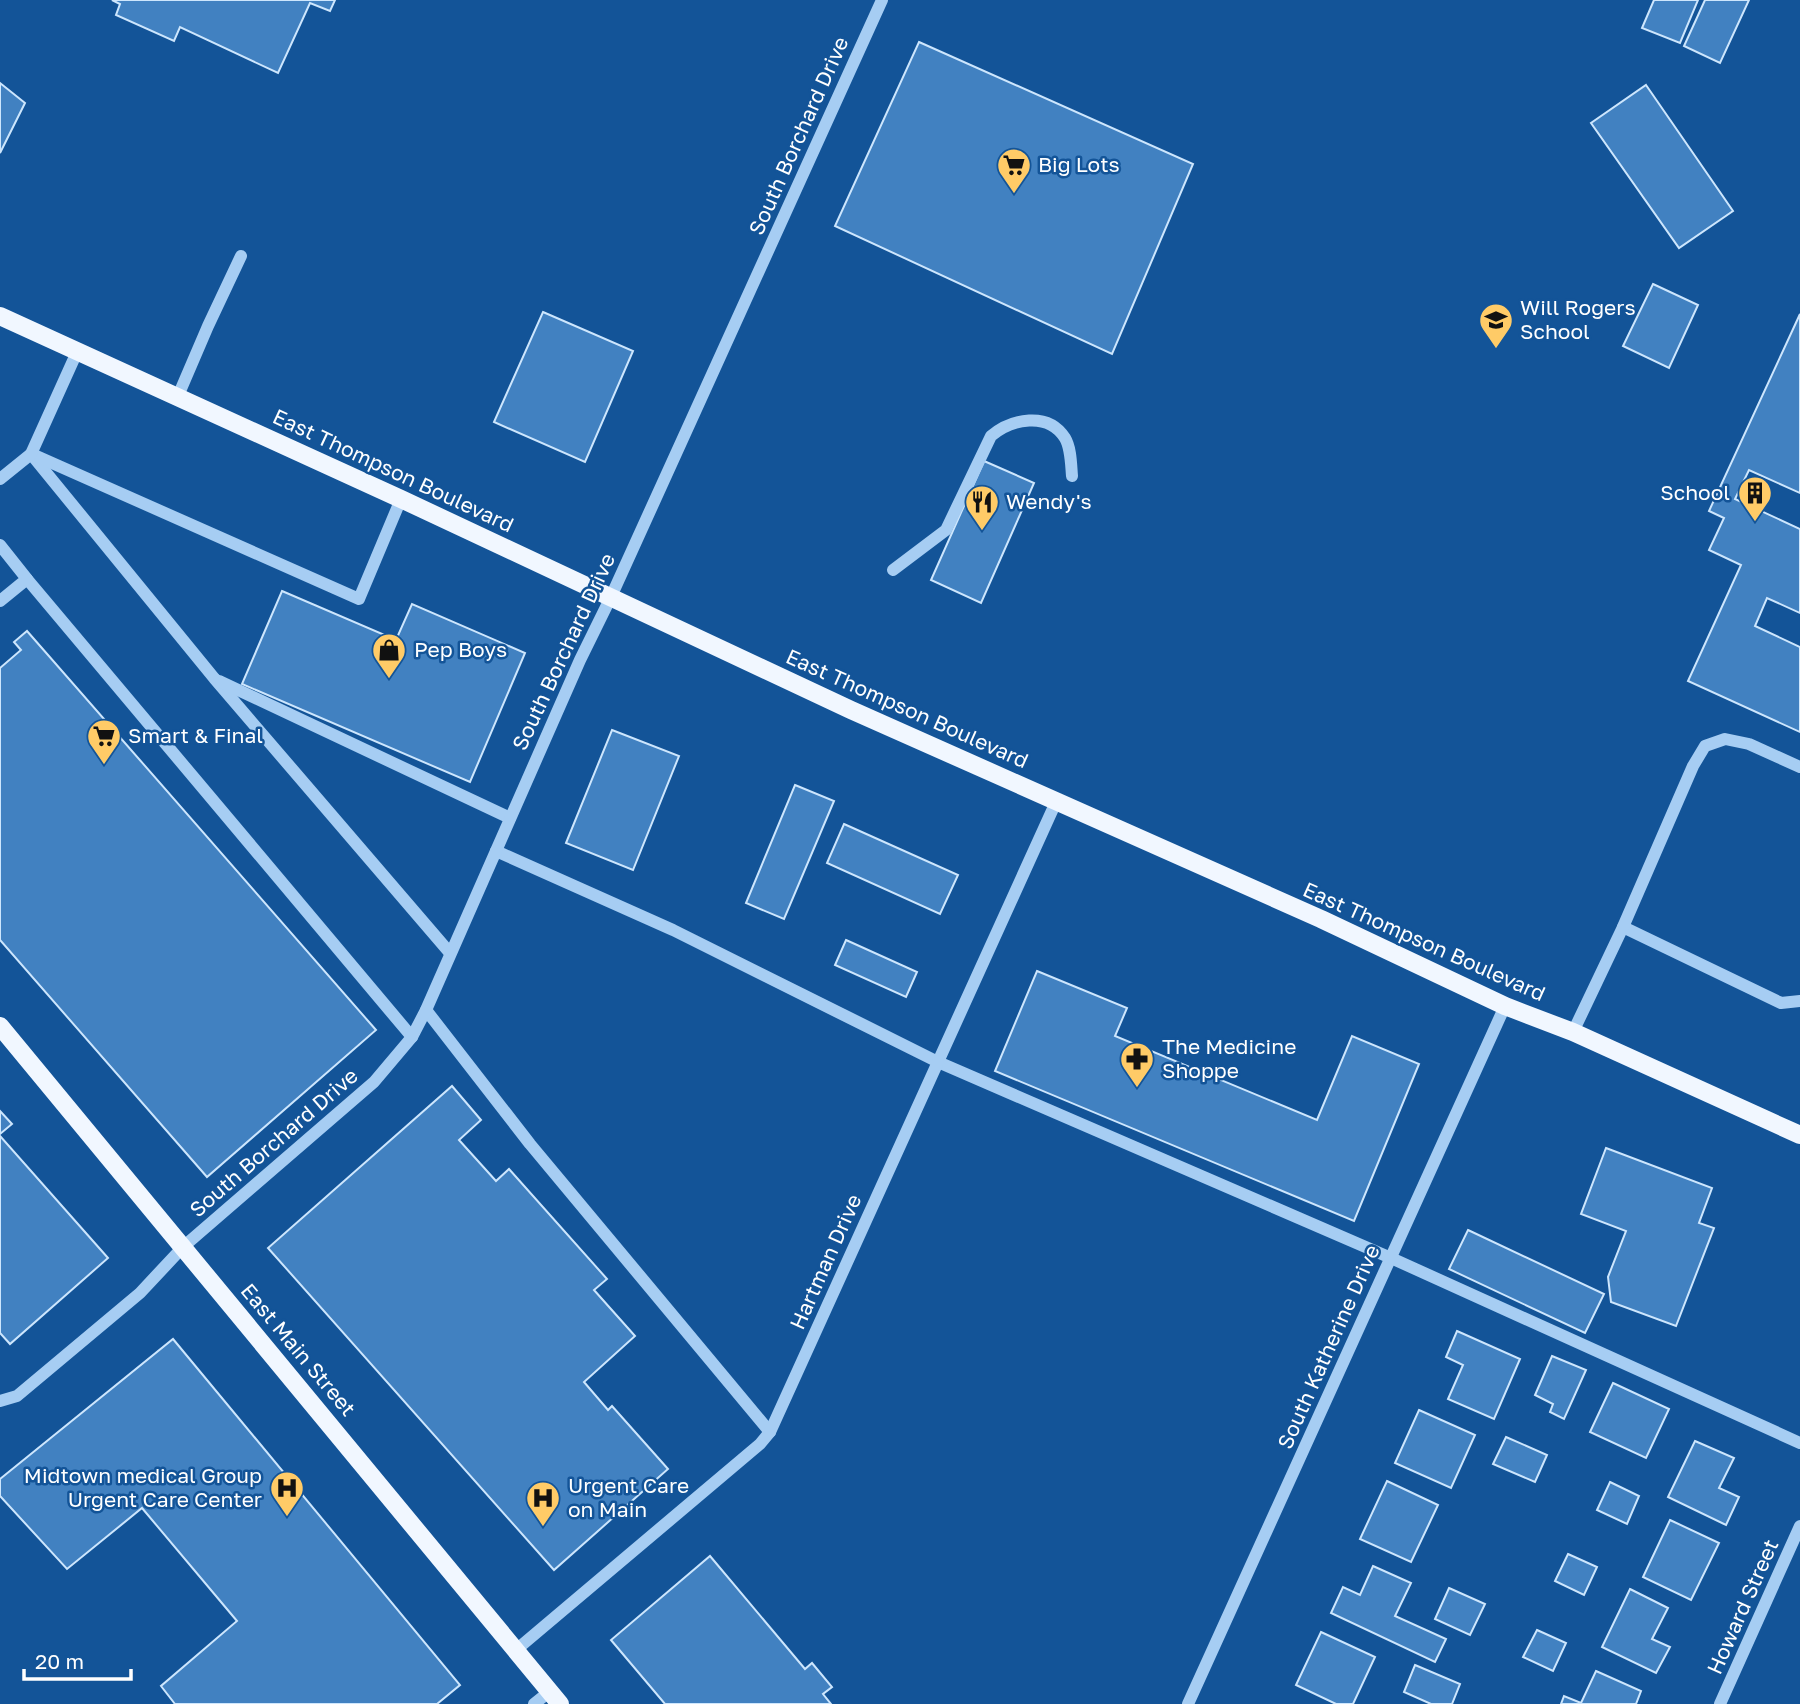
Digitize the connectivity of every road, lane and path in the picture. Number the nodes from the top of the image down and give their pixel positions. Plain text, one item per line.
1 (882, 0) edge
2 (241, 256) dead end
3 (0, 316) edge
4 (77, 352) junction
5 (178, 396) junction
6 (31, 454) junction
7 (1072, 476) dead end
8 (0, 479) edge
9 (401, 499) junction
10 (0, 545) edge
11 (893, 570) dead end
12 (27, 579) junction
13 (610, 599) junction
14 (0, 601) edge
15 (214, 678) junction
16 (1800, 767) edge
17 (1056, 802) junction
18 (510, 818) junction
19 (496, 851) junction
20 (1623, 927) junction
21 (450, 953) junction
22 (1800, 1001) edge
23 (1505, 1006) junction
24 (426, 1010) junction
25 (0, 1026) edge
26 (1573, 1032) junction
27 (412, 1037) junction
28 (938, 1062) junction
29 (1800, 1135) edge
30 (183, 1247) junction
31 (1391, 1258) junction
32 (0, 1401) edge
33 (769, 1433) junction
34 (1800, 1443) edge
35 (1800, 1526) edge
36 (516, 1650) junction
37 (555, 1698) edge
38 (534, 1704) edge
39 (1188, 1704) edge
40 (1720, 1704) edge

1 - 13 street, South Borchard Drive
2 - 5 street
3 - 4 main road, East Thompson Boulevard
4 - 5 main road, East Thompson Boulevard
4 - 6 street
5 - 9 main road, East Thompson Boulevard
6 - 8 street
6 - 9 street
6 - 15 street
7 - 11 street
9 - 13 main road, East Thompson Boulevard
10 - 12 street
12 - 14 street
12 - 27 street
13 - 17 main road, East Thompson Boulevard
13 - 18 street, South Borchard Drive
15 - 18 street
15 - 21 street
16 - 20 street
17 - 23 main road, East Thompson Boulevard
17 - 28 street, Hartman Drive
18 - 19 street, South Borchard Drive
19 - 21 street, South Borchard Drive
19 - 28 street
20 - 22 street
20 - 26 street
21 - 24 street, South Borchard Drive
23 - 26 main road, East Thompson Boulevard
23 - 31 street, South Katherine Drive
24 - 27 street, South Borchard Drive
24 - 33 street
25 - 30 main road, East Main Street
26 - 29 main road, East Thompson Boulevard
27 - 30 street, South Borchard Drive
28 - 31 street
28 - 33 street, Hartman Drive
30 - 32 street, South Borchard Drive
30 - 36 main road, East Main Street
31 - 34 street
31 - 39 street, South Katherine Drive
33 - 36 street, Hartman Drive
35 - 40 street, Howard Street
36 - 37 main road, East Main Street
37 - 38 street

